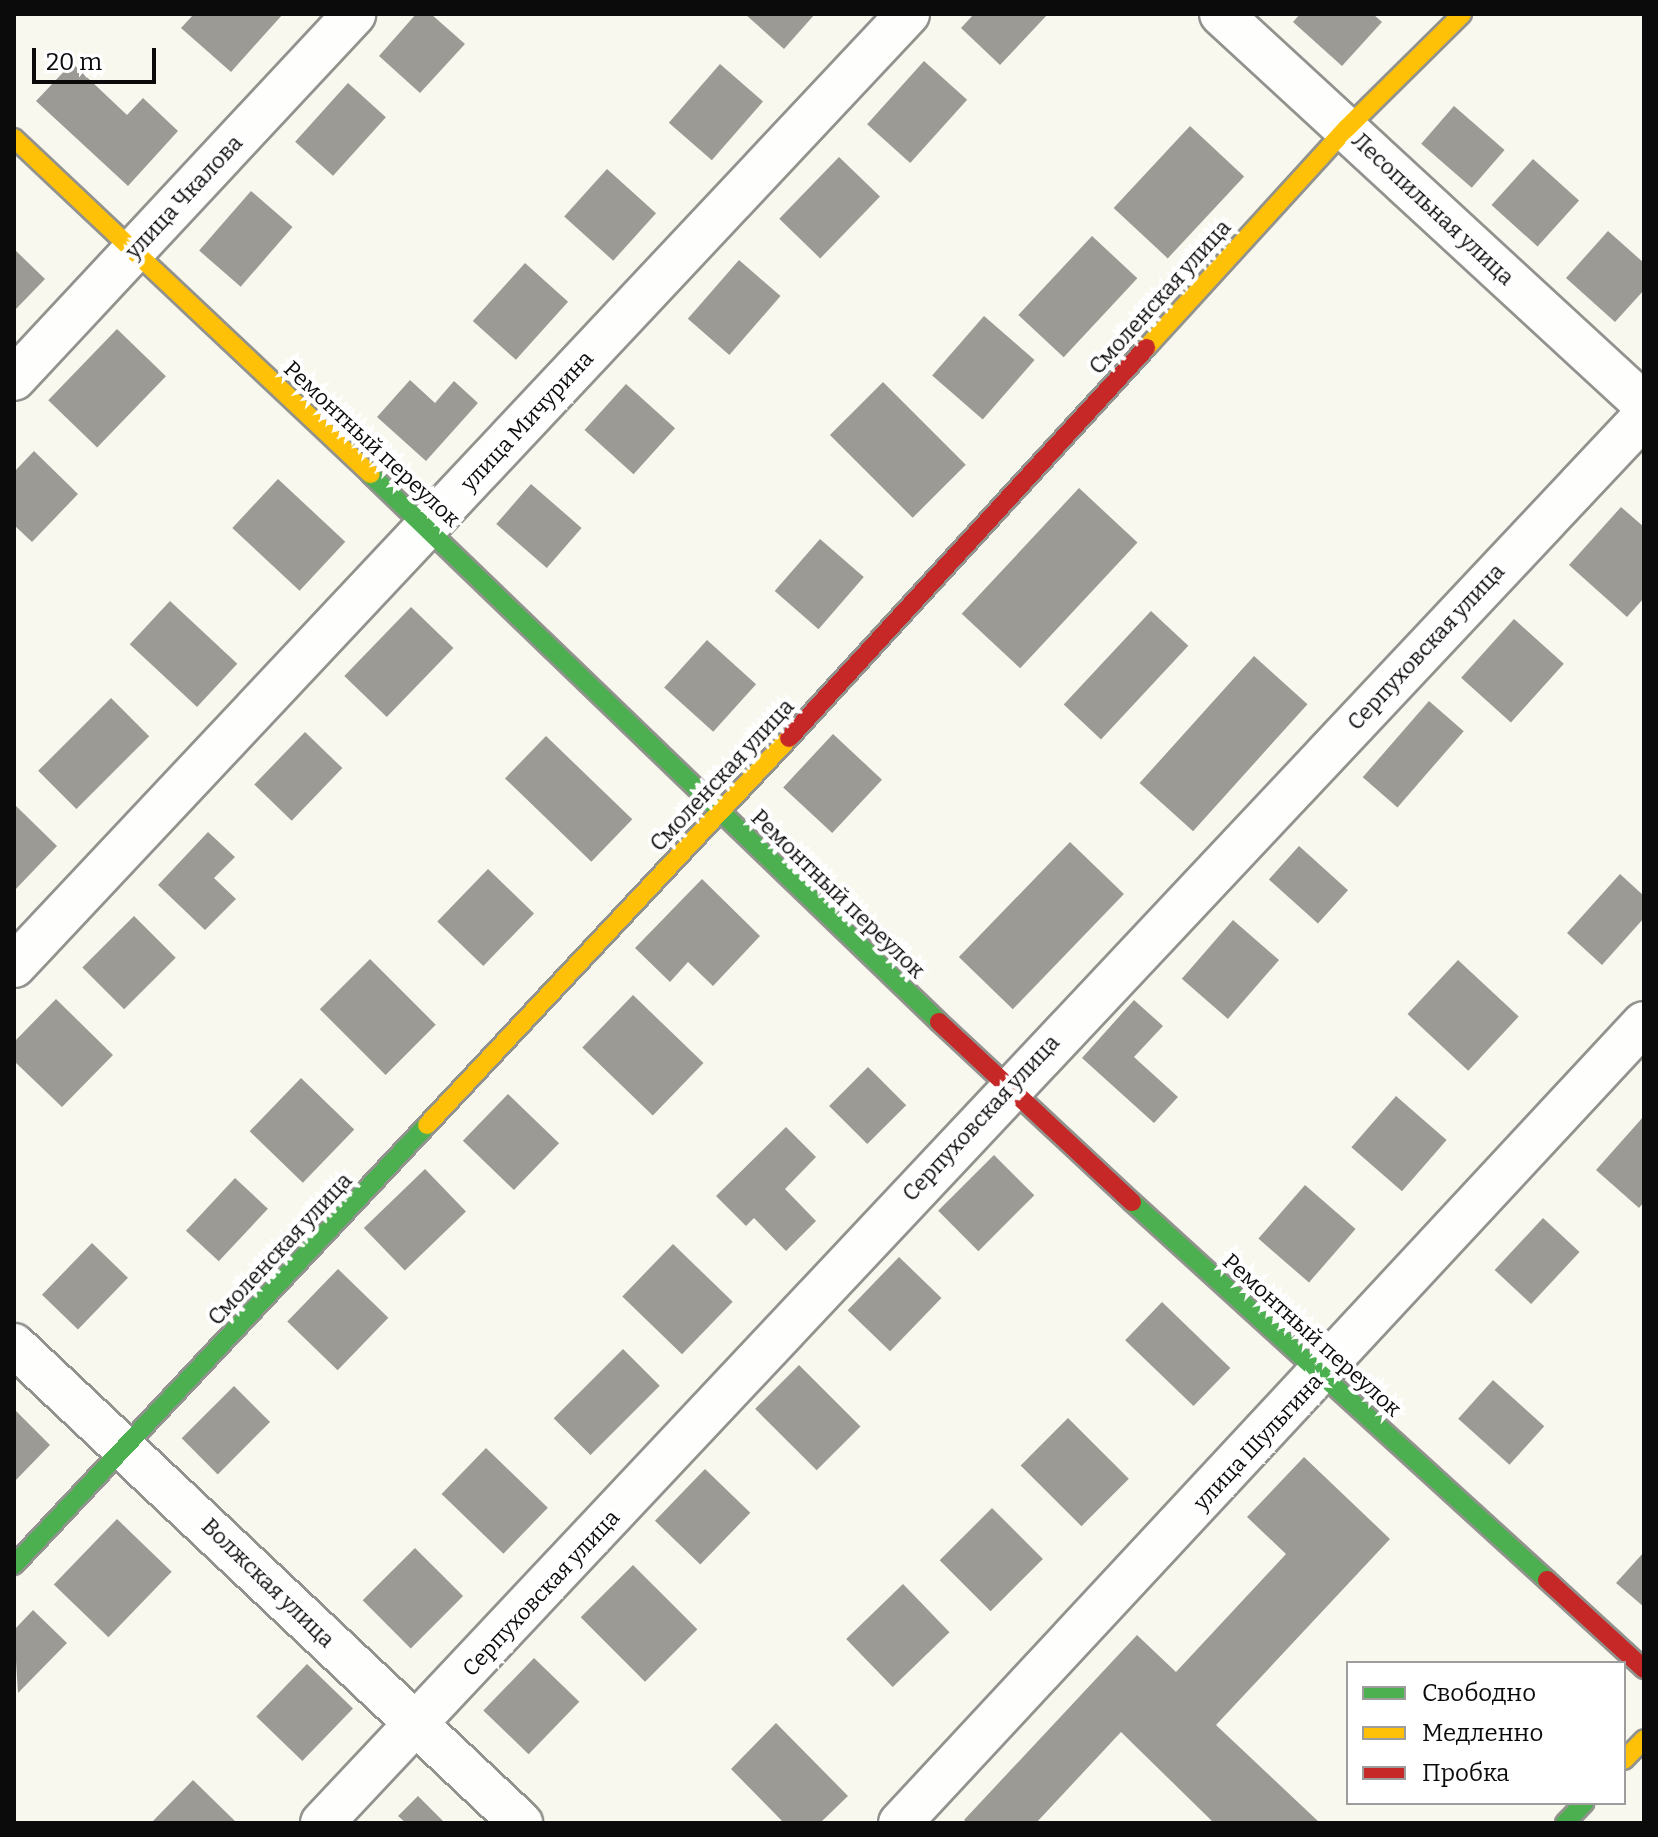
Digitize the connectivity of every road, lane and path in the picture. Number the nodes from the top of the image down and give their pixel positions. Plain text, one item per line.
1 (354, 14) edge
2 (908, 14) edge
3 (1221, 14) edge
4 (1462, 14) edge
5 (1347, 128) junction
6 (14, 138) edge
7 (133, 252) junction
8 (14, 379) edge
9 (1644, 404) edge
10 (1644, 416) edge
11 (427, 528) junction
12 (719, 814) junction
13 (14, 966) edge
14 (1644, 1023) edge
15 (1008, 1089) junction
16 (14, 1345) edge
17 (1320, 1376) junction
18 (128, 1447) junction
19 (14, 1565) edge
20 (1644, 1669) edge
21 (417, 1726) junction
22 (1644, 1739) edge
23 (1626, 1758) edge
24 (1582, 1805) edge
25 (322, 1823) edge
26 (521, 1823) edge
27 (900, 1823) edge
28 (1565, 1823) edge

1 - 7 street, улица Чкалова
2 - 11 street, улица Мичурина
3 - 5 street, Лесопильная улица
4 - 5 main road, Смоленская улица
5 - 9 street, Лесопильная улица
5 - 12 main road, Смоленская улица
6 - 7 main road, Ремонтный переулок
7 - 8 street, улица Чкалова
7 - 11 main road, Ремонтный переулок
10 - 15 street, Серпуховская улица
11 - 12 main road, Ремонтный переулок
11 - 13 street, улица Мичурина
12 - 15 main road, Ремонтный переулок
12 - 18 main road, Смоленская улица
14 - 17 street, улица Шульгина
15 - 17 main road, Ремонтный переулок
15 - 21 street, Серпуховская улица
16 - 18 street, Волжская улица
17 - 20 main road, Ремонтный переулок
17 - 27 street, улица Шульгина
18 - 19 main road, Смоленская улица
18 - 21 street, Волжская улица
21 - 25 street, Серпуховская улица
21 - 26 street, Волжская улица
22 - 23 main road
24 - 28 main road

